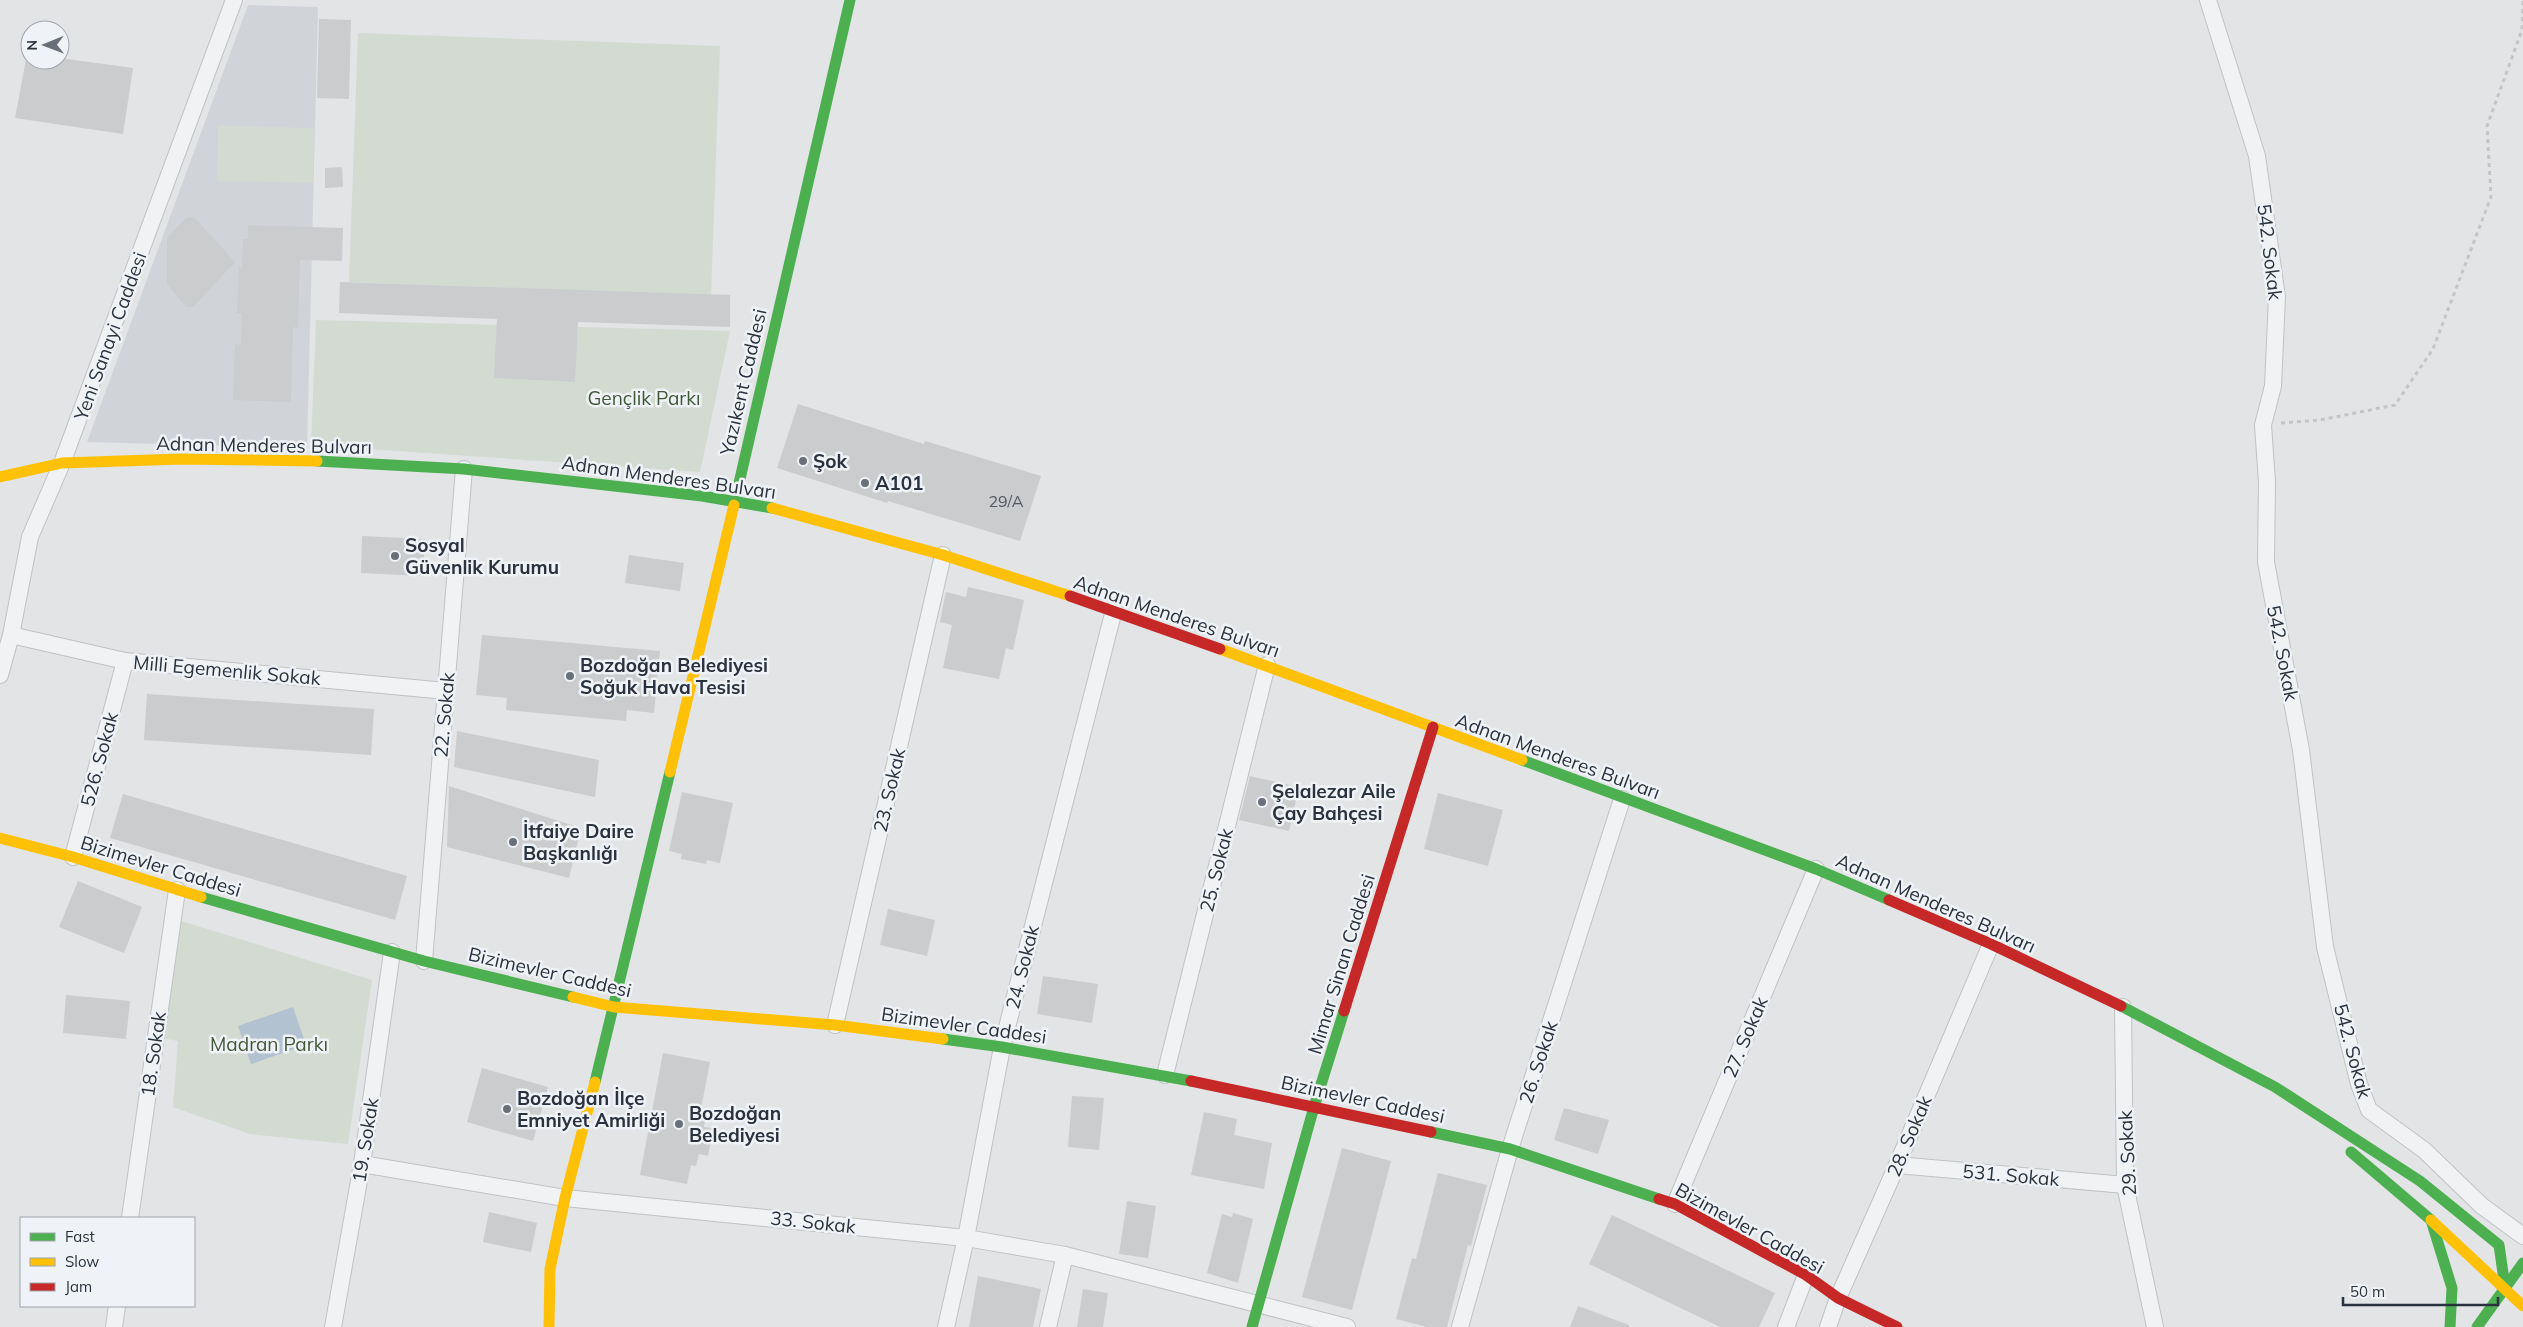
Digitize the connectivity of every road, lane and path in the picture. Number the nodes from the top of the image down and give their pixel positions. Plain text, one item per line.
1 (234, 0) edge
2 (850, 0) edge
3 (2208, 0) edge
4 (2523, 0) edge
5 (2263, 425) junction
6 (62, 463) junction
7 (464, 469) junction
8 (0, 477) edge
9 (734, 501) junction
10 (943, 555) junction
11 (1114, 610) junction
12 (11, 635) junction
13 (125, 661) junction
14 (1267, 666) junction
15 (0, 675) edge
16 (446, 691) junction
17 (1433, 728) junction
18 (1622, 799) junction
19 (0, 838) edge
20 (73, 857) junction
21 (1816, 869) junction
22 (177, 890) junction
23 (1991, 944) junction
24 (392, 952) junction
25 (424, 961) junction
26 (614, 1007) junction
27 (2124, 1007) junction
28 (835, 1025) junction
29 (1002, 1047) junction
30 (1165, 1075) junction
31 (2275, 1087) junction
32 (1314, 1107) junction
33 (1510, 1149) junction
34 (362, 1164) junction
35 (1897, 1165) junction
36 (2125, 1185) junction
37 (565, 1198) junction
38 (1675, 1204) junction
39 (130, 1217) edge
40 (2431, 1220) junction
41 (2523, 1236) edge
42 (966, 1238) junction
43 (1065, 1255) junction
44 (2523, 1263) edge
45 (1806, 1275) junction
46 (2505, 1286) junction
47 (1838, 1298) junction
48 (1258, 1304) junction
49 (2523, 1306) edge
50 (117, 1307) edge
51 (114, 1327) edge
52 (333, 1327) edge
53 (549, 1327) edge
54 (946, 1327) edge
55 (1048, 1327) edge
56 (1252, 1327) edge
57 (1347, 1327) edge
58 (1460, 1327) edge
59 (1786, 1327) edge
60 (1828, 1327) edge
61 (1897, 1327) edge
62 (2155, 1327) edge
63 (2450, 1327) edge
64 (2477, 1327) edge

1 - 6 street, Yeni Sanayi Caddesi
2 - 9 street, Yazıkent Caddesi
3 - 5 street, 542. Sokak
4 - 5 path
5 - 41 street, 542. Sokak
6 - 7 street, Adnan Menderes Bulvarı
6 - 8 street, Adnan Menderes Bulvarı
6 - 12 street, Yeni Sanayi Caddesi
7 - 9 street, Adnan Menderes Bulvarı
7 - 16 street, 22. Sokak
9 - 10 street, Adnan Menderes Bulvarı
9 - 26 street, Yazıkent Caddesi
10 - 11 street, Adnan Menderes Bulvarı
10 - 28 street, 23. Sokak
11 - 14 street, Adnan Menderes Bulvarı
11 - 29 street, 24. Sokak
12 - 13 street, Milli Egemenlik Sokak
12 - 15 street, Yeni Sanayi Caddesi
13 - 16 street, Milli Egemenlik Sokak
13 - 20 street, 526. Sokak
14 - 17 street, Adnan Menderes Bulvarı
14 - 30 street, 25. Sokak
16 - 25 street, 22. Sokak
17 - 18 street, Adnan Menderes Bulvarı
17 - 32 street, Mimar Sinan Caddesi
18 - 21 street, Adnan Menderes Bulvarı
18 - 33 street, 26. Sokak
19 - 20 street, Bizimevler Caddesi
20 - 22 street, Bizimevler Caddesi
21 - 23 street, Adnan Menderes Bulvarı
21 - 38 street, 27. Sokak
22 - 24 street, Bizimevler Caddesi
22 - 39 street, 18. Sokak
23 - 27 street, Adnan Menderes Bulvarı
23 - 35 street, 28. Sokak
24 - 25 street, Bizimevler Caddesi
24 - 34 street, 19. Sokak
25 - 26 street, Bizimevler Caddesi
26 - 28 street, Bizimevler Caddesi
26 - 37 street, Yazıkent Caddesi
27 - 31 street, Adnan Menderes Bulvarı
27 - 36 street, 29. Sokak
28 - 29 street, Bizimevler Caddesi
29 - 30 street, Bizimevler Caddesi
29 - 42 street, 24. Sokak
30 - 32 street, Bizimevler Caddesi
31 - 40 street, Adnan Menderes Bulvarı
31 - 46 street, Adnan Menderes Bulvarı
32 - 33 street, Bizimevler Caddesi
32 - 48 street, Mimar Sinan Caddesi
33 - 38 street, Bizimevler Caddesi
33 - 58 street, 26. Sokak
34 - 37 street, 33. Sokak
34 - 52 street, 19. Sokak
35 - 36 street, 531. Sokak
35 - 47 street, 28. Sokak
36 - 62 street, 29. Sokak
37 - 42 street, 33. Sokak
37 - 53 street, Yazıkent Caddesi
38 - 45 street, Bizimevler Caddesi
40 - 46 street, Adnan Menderes Bulvarı
40 - 63 street
42 - 43 street, 33. Sokak
42 - 54 street, 24. Sokak
43 - 48 street, 33. Sokak
43 - 55 street
44 - 46 street
45 - 47 street, Bizimevler Caddesi
45 - 59 street
46 - 49 street
46 - 64 street
47 - 60 street, 28. Sokak
47 - 61 street, Bizimevler Caddesi
48 - 56 street, Mimar Sinan Caddesi
48 - 57 street, 33. Sokak
50 - 51 street

